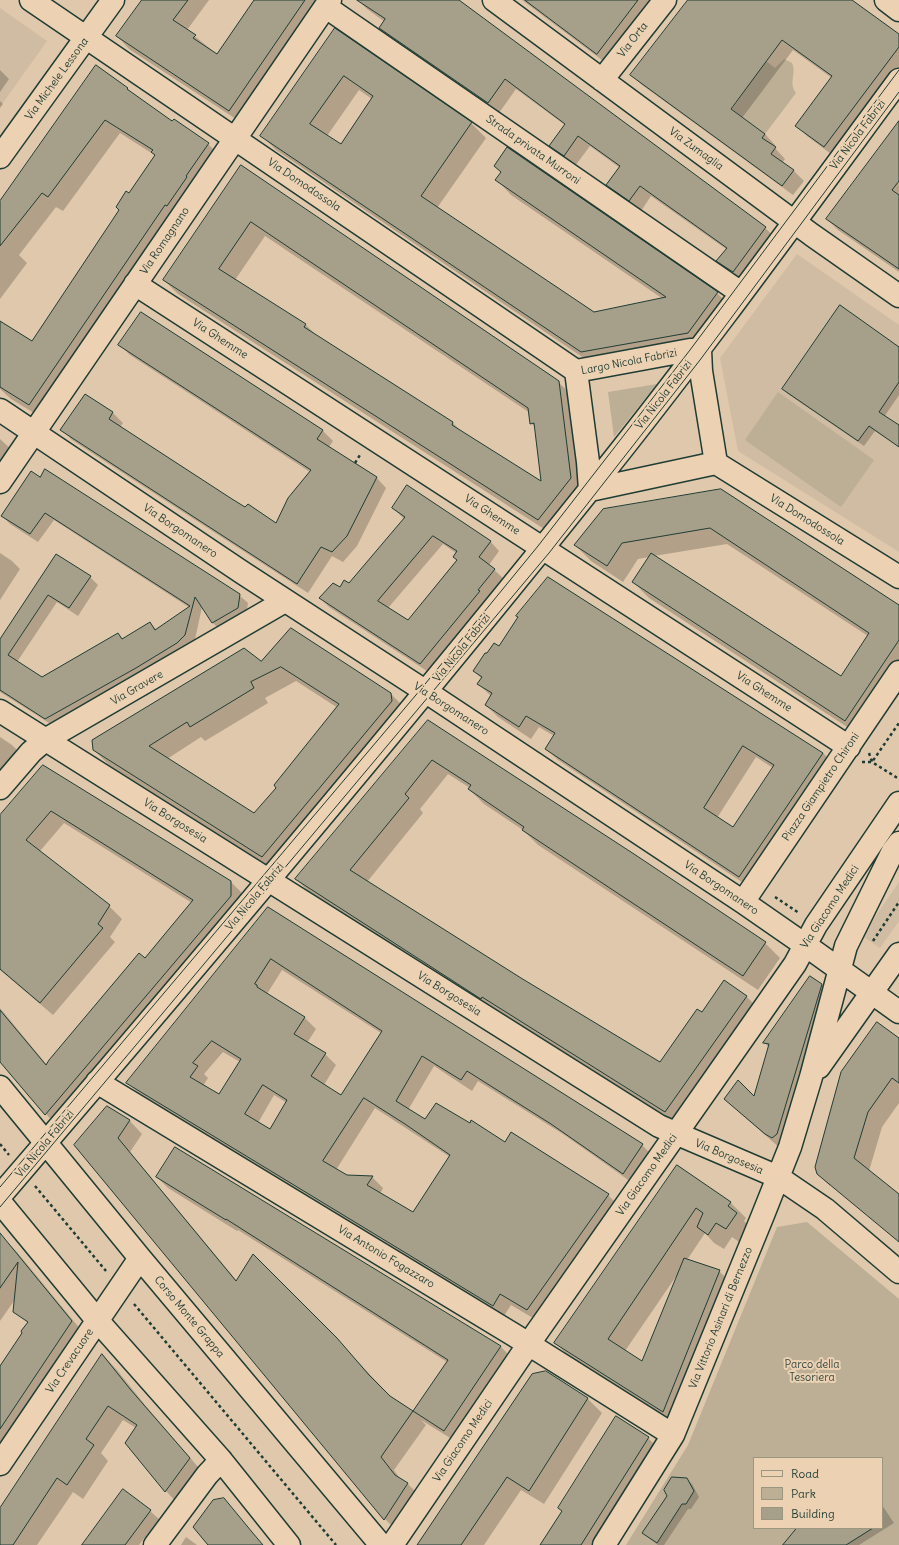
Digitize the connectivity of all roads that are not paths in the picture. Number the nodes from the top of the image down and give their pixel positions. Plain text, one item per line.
1 (31, 0) edge
2 (113, 0) edge
3 (494, 0) edge
4 (665, 0) edge
5 (886, 0) edge
6 (328, 4) edge
7 (899, 10) edge
8 (87, 37) junction
9 (602, 80) junction
10 (899, 80) edge
11 (235, 139) junction
12 (0, 157) edge
13 (794, 222) junction
14 (135, 284) junction
15 (741, 293) junction
16 (899, 296) edge
17 (700, 350) junction
18 (576, 372) junction
19 (0, 410) edge
20 (34, 432) junction
21 (716, 463) junction
22 (0, 482) edge
23 (590, 490) junction
24 (543, 549) junction
25 (899, 577) edge
26 (285, 601) junction
27 (899, 672) edge
28 (425, 692) junction
29 (0, 711) edge
30 (854, 739) junction
31 (45, 740) junction
32 (0, 788) edge
33 (899, 802) edge
34 (899, 843) edge
35 (269, 880) junction
36 (743, 902) junction
37 (805, 945) junction
38 (899, 954) edge
39 (839, 969) junction
40 (872, 992) junction
41 (899, 1012) edge
42 (811, 1078) junction
43 (97, 1082) junction
44 (0, 1087) edge
45 (676, 1134) junction
46 (46, 1142) junction
47 (778, 1177) junction
48 (0, 1196) edge
49 (0, 1202) edge
50 (140, 1258) junction
51 (899, 1272) edge
52 (97, 1320) junction
53 (529, 1344) junction
54 (673, 1435) junction
55 (221, 1460) junction
56 (0, 1464) edge
57 (154, 1545) edge
58 (289, 1545) edge
59 (381, 1545) edge
60 (392, 1545) edge
61 (604, 1545) edge

1 - 8 street, Via Domodossola
2 - 8 street, Via Michele Lessona
3 - 9 street, Via Zumaglia
4 - 9 street, Via Orta
5 - 7 street
6 - 11 street, Via Romagnano
6 - 15 street, Strada privata Murroni
8 - 11 street, Via Domodossola
8 - 12 street, Via Michele Lessona
9 - 13 street, Via Zumaglia
10 - 13 street, Via Nicola Fabrizi
11 - 14 street, Via Romagnano
11 - 18 street, Via Domodossola
13 - 15 street, Via Nicola Fabrizi
13 - 16 street, Via Zumaglia
14 - 20 street, Via Romagnano
14 - 24 street, Via Ghemme
15 - 17 street, Via Nicola Fabrizi
17 - 18 street, Largo Nicola Fabrizi
17 - 21 street
17 - 23 street, Via Nicola Fabrizi
18 - 23 street, Largo Nicola Fabrizi
19 - 20 street, Via Borgomanero
20 - 22 street, Via Romagnano
20 - 26 street, Via Borgomanero
21 - 23 street
21 - 25 street, Via Domodossola
23 - 24 street, Via Nicola Fabrizi
24 - 28 street, Via Nicola Fabrizi
24 - 30 street, Via Ghemme
26 - 28 street, Via Borgomanero
26 - 31 street, Via Gravere
27 - 30 street, Piazza Giampietro Chironi
28 - 35 street, Via Nicola Fabrizi
28 - 36 street, Via Borgomanero
29 - 31 street, Via Borgosesia
30 - 36 street, Piazza Giampietro Chironi
31 - 32 street, Via Gravere
31 - 35 street, Via Borgosesia
33 - 37 street, Via Giacomo Medici
34 - 39 street
35 - 43 street, Via Nicola Fabrizi
35 - 45 street, Via Borgosesia
36 - 37 street, Via Borgomanero
37 - 39 street, Via Borgomanero
37 - 45 street, Via Giacomo Medici
38 - 40 street
39 - 40 street, Via Borgomanero
39 - 42 street, Via Vittorio Asinari di Bernezzo
40 - 41 street, Via Borgomanero
40 - 42 street, Via Vittorio Asinari di Bernezzo
42 - 47 street, Via Vittorio Asinari di Bernezzo
43 - 46 street, Via Nicola Fabrizi
43 - 53 street, Via Antonio Fogazzaro
44 - 46 street, Corso Monte Grappa
45 - 47 street, Via Borgosesia
45 - 53 street, Via Giacomo Medici
46 - 48 street, Via Nicola Fabrizi
46 - 50 street, Corso Monte Grappa
47 - 51 street, Via Borgosesia
47 - 54 street, Via Vittorio Asinari di Bernezzo
49 - 52 street
50 - 52 street, Via Crevacuore
50 - 59 street, Corso Monte Grappa
52 - 55 street
52 - 56 street, Via Crevacuore
53 - 54 street, Via Antonio Fogazzaro
53 - 60 street, Via Giacomo Medici
54 - 61 street, Via Vittorio Asinari di Bernezzo
55 - 57 street
55 - 58 street

